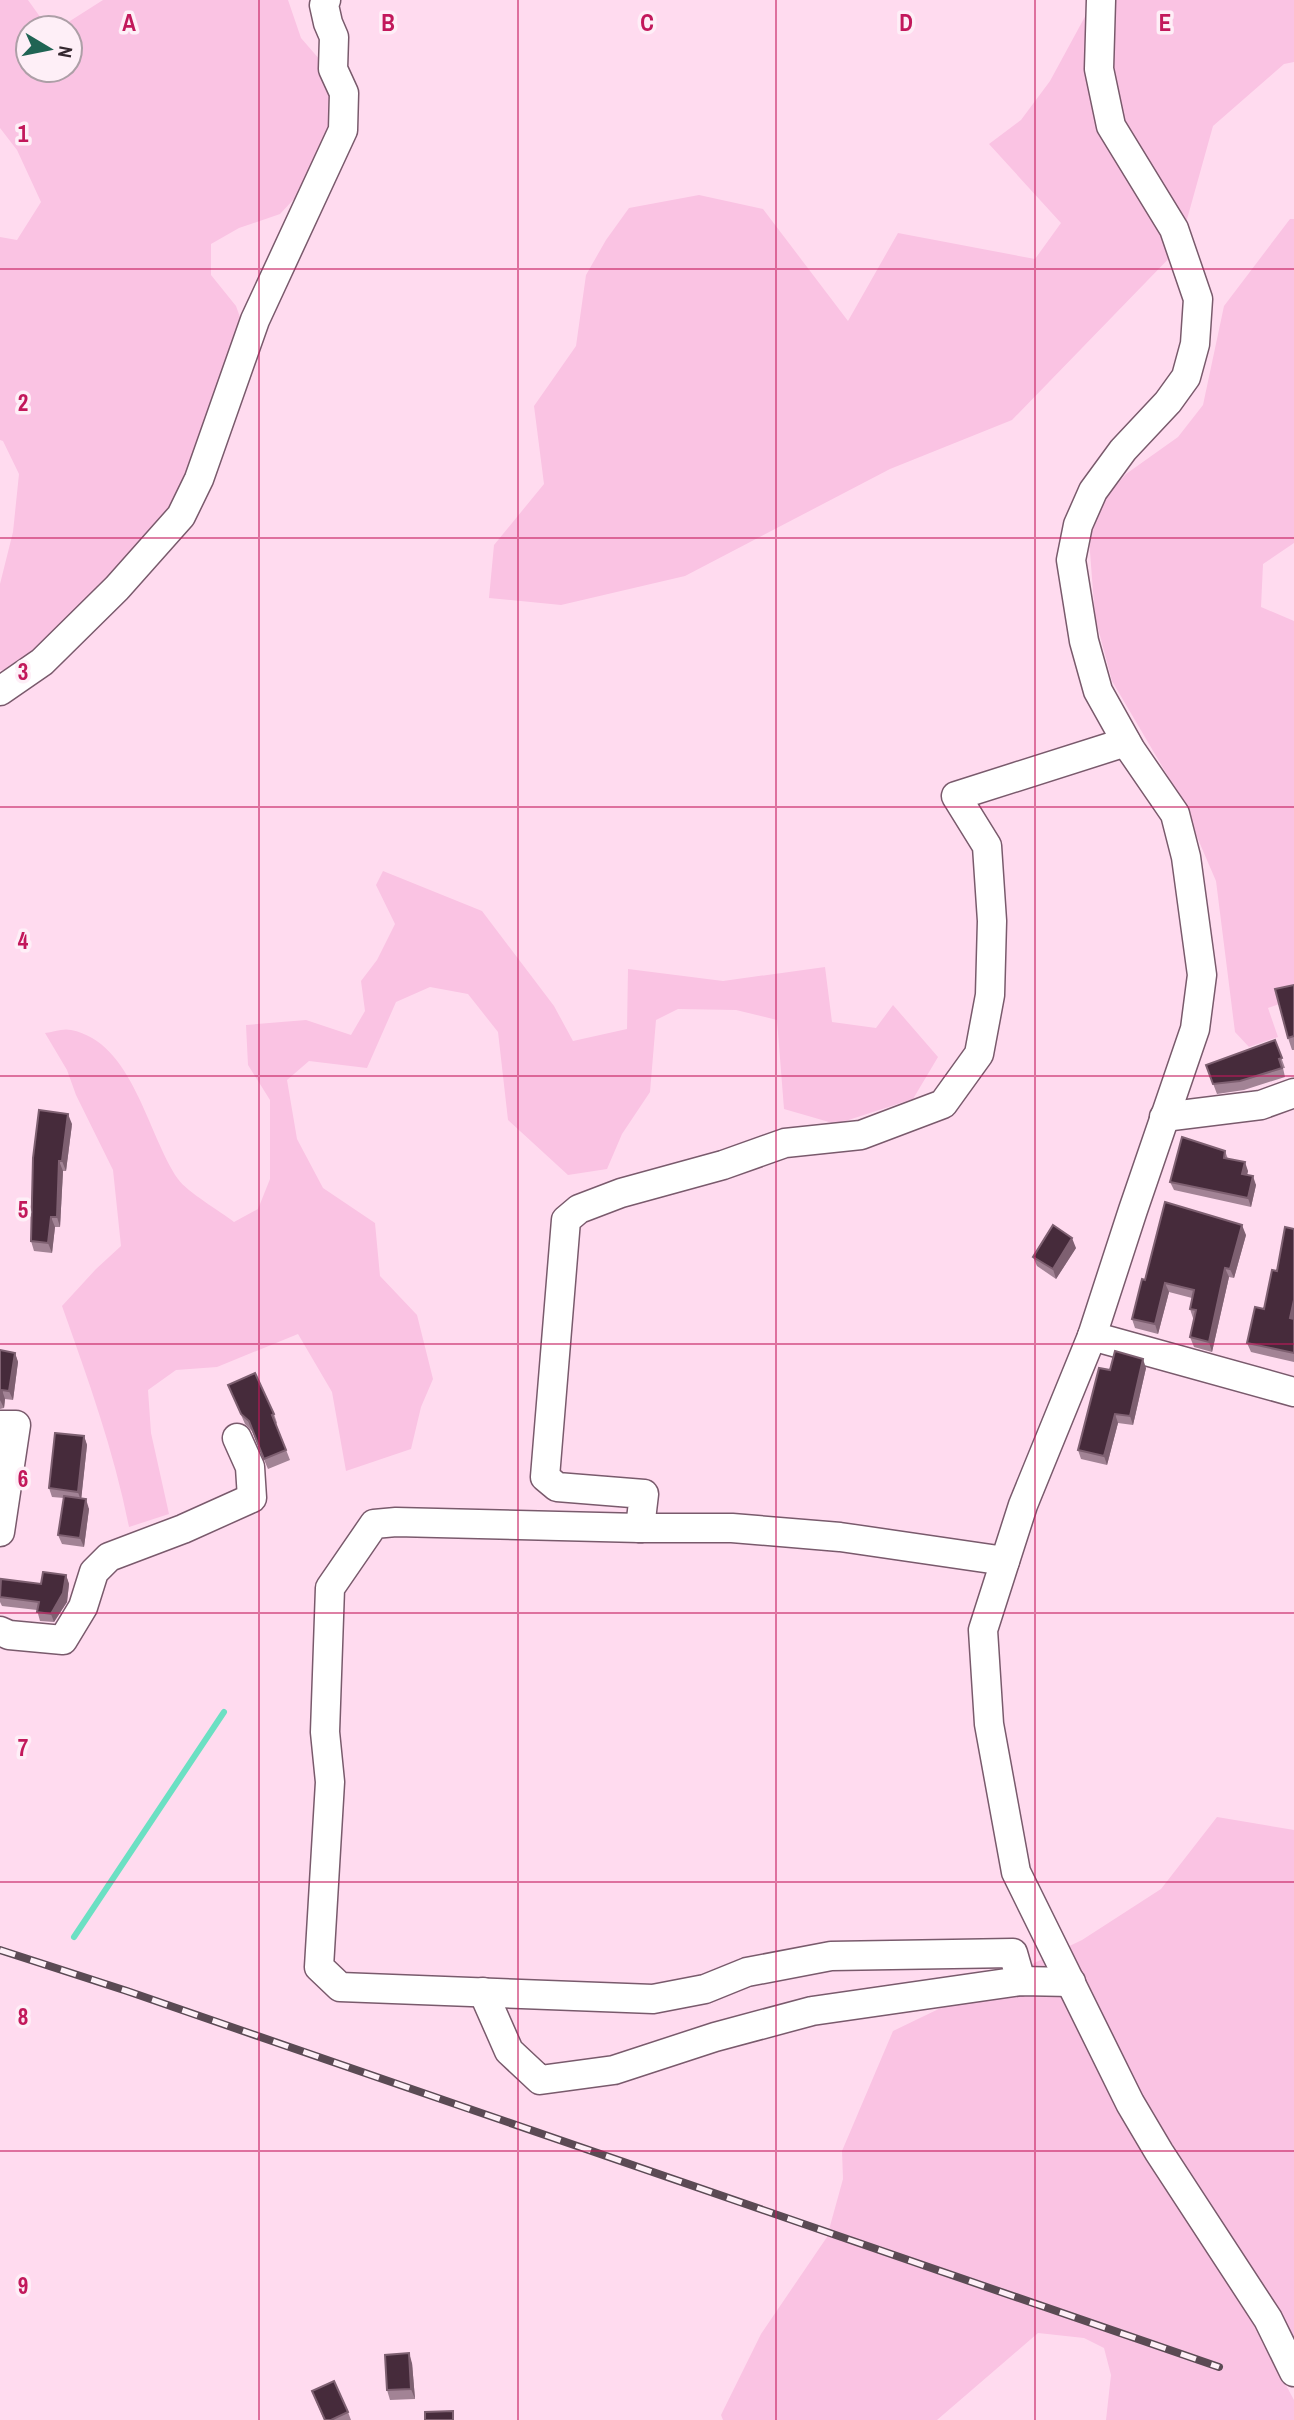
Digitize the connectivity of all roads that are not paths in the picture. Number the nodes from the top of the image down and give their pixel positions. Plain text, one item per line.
1 (326, 0) edge
2 (1101, 0) edge
3 (0, 691) edge
4 (1126, 742) junction
5 (1294, 1093) edge
6 (1164, 1117) junction
7 (1092, 1336) junction
8 (1294, 1392) edge
9 (0, 1425) edge
10 (237, 1438) dead end
11 (640, 1528) junction
12 (0, 1532) edge
13 (1005, 1561) junction
14 (0, 1631) edge
15 (1021, 1981) junction
16 (1071, 1982) junction
17 (483, 1992) junction
18 (1294, 2372) edge

1 - 3 street
2 - 4 street
4 - 6 street
4 - 11 street
5 - 6 street
6 - 7 street
7 - 8 street
7 - 13 street
9 - 12 street
10 - 14 street
11 - 13 street
11 - 17 street
13 - 16 street
15 - 16 street
15 - 17 street
15 - 17 street
16 - 18 street

